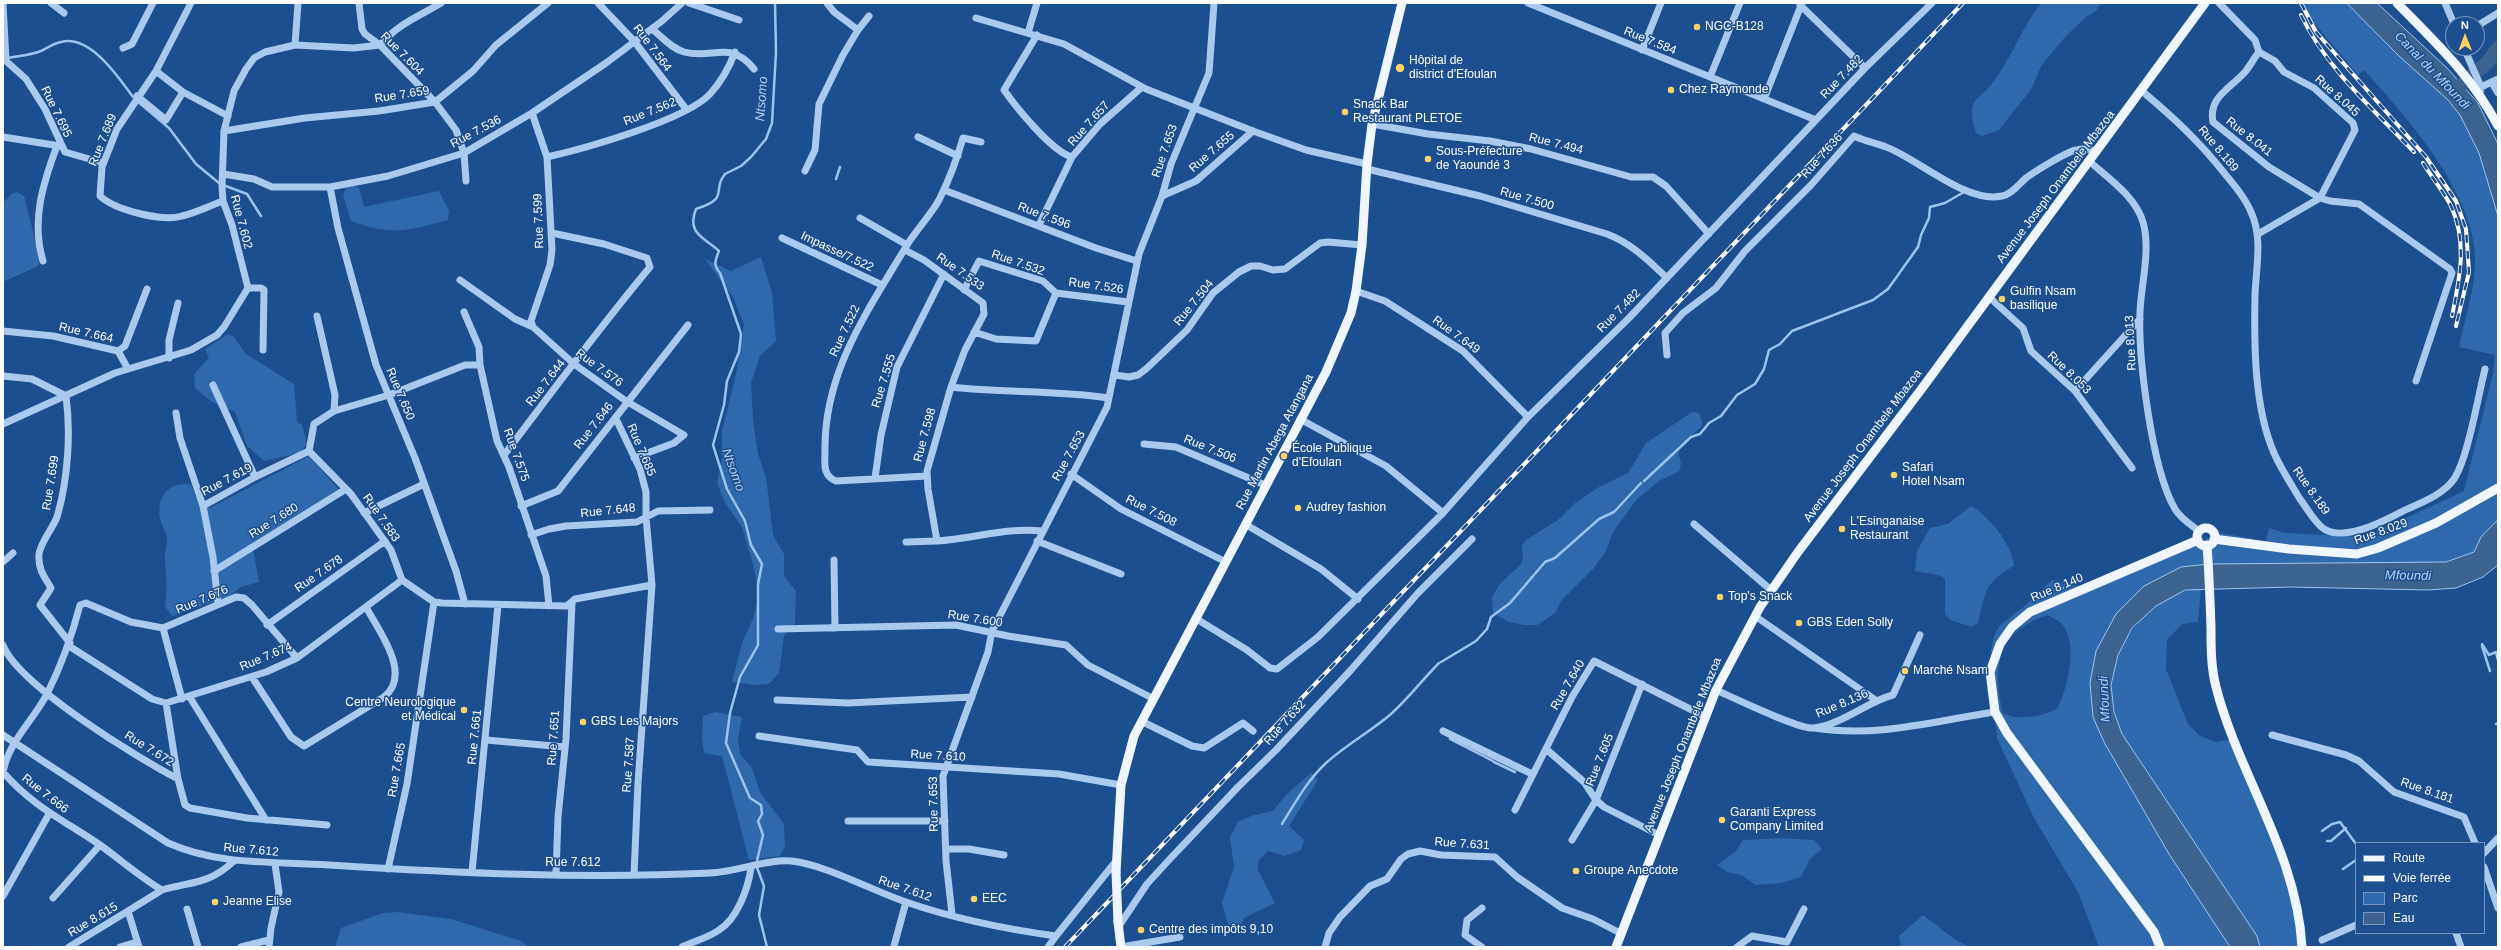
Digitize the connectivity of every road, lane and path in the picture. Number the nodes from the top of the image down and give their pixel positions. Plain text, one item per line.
1 (3, 3) edge
2 (51, 3) edge
3 (153, 3) edge
4 (191, 3) edge
5 (298, 3) edge
6 (359, 3) edge
7 (441, 3) edge
8 (598, 3) edge
9 (682, 3) edge
10 (689, 3) edge
11 (827, 3) edge
12 (1037, 3) edge
13 (1214, 3) edge
14 (1402, 3) edge
15 (1528, 3) edge
16 (1661, 3) edge
17 (1740, 3) edge
18 (1932, 3) edge
19 (2205, 3) edge
20 (2219, 3) edge
21 (2397, 3) edge
22 (2445, 3) edge
23 (544, 4) edge
24 (1801, 4) edge
25 (64, 13) dead end
26 (2498, 13) edge
27 (869, 16) dead end
28 (2451, 16) edge
29 (976, 18) dead end
30 (739, 20) dead end
31 (2485, 21) edge
32 (652, 29) junction
33 (858, 30) junction
34 (1028, 33) junction
35 (1037, 35) junction
36 (634, 40) junction
37 (295, 45) junction
38 (380, 45) junction
39 (123, 48) dead end
40 (1642, 50) junction
41 (735, 52) junction
42 (2259, 52) junction
43 (2467, 56) edge
44 (1865, 68) junction
45 (754, 69) dead end
46 (156, 71) junction
47 (1710, 77) junction
48 (2495, 81) edge
49 (1142, 87) junction
50 (2480, 90) junction
51 (2142, 91) junction
52 (183, 92) junction
53 (2498, 93) edge
54 (137, 96) junction
55 (1764, 99) junction
56 (435, 102) junction
57 (1193, 108) junction
58 (686, 109) junction
59 (532, 113) junction
60 (228, 116) junction
61 (1816, 120) junction
62 (1372, 124) junction
63 (2498, 126) edge
64 (224, 131) junction
65 (1253, 131) junction
66 (918, 137) dead end
67 (3, 138) edge
68 (981, 142) dead end
69 (59, 146) junction
70 (2096, 151) junction
71 (464, 153) junction
72 (958, 156) junction
73 (547, 157) junction
74 (1072, 157) junction
75 (2089, 161) junction
76 (103, 163) junction
77 (1367, 167) junction
78 (804, 171) dead end
79 (223, 174) junction
80 (466, 181) dead end
81 (330, 187) junction
82 (944, 190) junction
83 (1162, 196) junction
84 (2320, 198) junction
85 (223, 201) junction
86 (860, 218) dead end
87 (1039, 225) junction
88 (552, 233) junction
89 (1709, 234) junction
90 (2258, 234) junction
91 (782, 238) dead end
92 (1362, 245) junction
93 (906, 247) junction
94 (43, 261) dead end
95 (1137, 261) junction
96 (944, 274) junction
97 (1667, 278) junction
98 (460, 280) dead end
99 (882, 285) junction
100 (248, 288) junction
101 (147, 289) dead end
102 (964, 290) junction
103 (1356, 291) junction
104 (1056, 293) junction
105 (1989, 297) junction
106 (1128, 302) junction
107 (178, 303) dead end
108 (464, 312) dead end
109 (317, 316) dead end
110 (2140, 319) junction
111 (688, 325) dead end
112 (533, 327) junction
113 (3, 330) edge
114 (974, 332) junction
115 (263, 350) dead end
116 (118, 351) junction
117 (1667, 356) dead end
118 (169, 358) junction
119 (574, 364) junction
120 (480, 365) junction
121 (128, 369) junction
122 (2485, 369) dead end
123 (1114, 375) junction
124 (3, 376) edge
125 (2416, 381) dead end
126 (214, 386) dead end
127 (950, 387) junction
128 (2075, 391) junction
129 (389, 394) junction
130 (66, 396) junction
131 (1109, 398) junction
132 (626, 401) junction
133 (334, 412) junction
134 (176, 413) dead end
135 (1528, 417) junction
136 (616, 419) junction
137 (1300, 419) junction
138 (3, 424) edge
139 (1144, 444) dead end
140 (310, 451) junction
141 (504, 455) junction
142 (634, 458) junction
143 (2132, 468) dead end
144 (1071, 474) junction
145 (927, 476) junction
146 (255, 477) junction
147 (875, 478) junction
148 (424, 484) junction
149 (1265, 484) junction
150 (2498, 488) edge
151 (346, 489) junction
152 (202, 506) junction
153 (520, 506) junction
154 (710, 510) dead end
155 (364, 513) junction
156 (1443, 514) junction
157 (646, 517) junction
158 (1245, 524) junction
159 (1694, 524) dead end
160 (1042, 531) junction
161 (532, 535) junction
162 (2199, 536) junction
163 (1472, 539) dead end
164 (385, 541) junction
165 (937, 541) junction
166 (1037, 541) junction
167 (906, 542) dead end
168 (2211, 542) junction
169 (13, 553) dead end
170 (834, 560) dead end
171 (1224, 561) junction
172 (3, 562) edge
173 (214, 571) junction
174 (1121, 574) dead end
175 (402, 580) junction
176 (652, 585) junction
177 (1771, 590) junction
178 (1358, 599) junction
179 (434, 602) junction
180 (572, 603) junction
181 (218, 604) junction
182 (465, 604) junction
183 (498, 605) junction
184 (549, 606) junction
185 (366, 607) junction
186 (1755, 616) junction
187 (1195, 618) junction
188 (267, 625) junction
189 (163, 628) junction
190 (835, 628) junction
191 (778, 629) dead end
192 (992, 631) junction
193 (1920, 635) dead end
194 (3, 645) edge
195 (70, 645) junction
196 (297, 658) junction
197 (252, 677) junction
198 (1642, 684) junction
199 (1716, 690) junction
200 (46, 695) junction
201 (972, 697) junction
202 (185, 698) junction
203 (1152, 698) junction
204 (777, 700) dead end
205 (1877, 701) junction
206 (166, 703) junction
207 (1995, 712) junction
208 (1706, 717) junction
209 (1141, 721) junction
210 (1813, 728) junction
211 (1253, 731) dead end
212 (1443, 731) dead end
213 (3, 735) edge
214 (2272, 735) dead end
215 (759, 736) dead end
216 (486, 740) junction
217 (13, 743) junction
218 (565, 747) junction
219 (1546, 749) junction
220 (4, 759) edge
221 (945, 768) junction
222 (3, 772) edge
223 (1532, 774) junction
224 (178, 779) junction
225 (1120, 785) junction
226 (1596, 800) junction
227 (1515, 810) dead end
228 (49, 814) junction
229 (266, 820) junction
230 (848, 821) dead end
231 (945, 821) junction
232 (327, 825) dead end
233 (1659, 835) junction
234 (2498, 838) edge
235 (1572, 840) dead end
236 (2475, 842) edge
237 (100, 845) junction
238 (946, 849) junction
239 (2485, 852) edge
240 (1004, 855) dead end
241 (234, 861) junction
242 (1116, 861) junction
243 (275, 864) junction
244 (751, 868) junction
245 (388, 869) junction
246 (2485, 870) edge
247 (472, 872) junction
248 (556, 874) junction
249 (634, 875) junction
250 (162, 890) junction
251 (3, 896) edge
252 (53, 898) dead end
253 (906, 902) junction
254 (2498, 905) edge
255 (1482, 908) dead end
256 (187, 909) dead end
257 (1804, 909) dead end
258 (128, 911) junction
259 (952, 914) junction
260 (1118, 924) junction
261 (2355, 925) edge
262 (1622, 934) junction
263 (2456, 934) edge
264 (1056, 936) junction
265 (1180, 938) dead end
266 (2322, 940) dead end
267 (269, 944) edge
268 (138, 945) edge
269 (894, 946) edge
270 (69, 947) edge
271 (120, 947) edge
272 (198, 947) edge
273 (241, 947) edge
274 (682, 947) edge
275 (1048, 947) edge
276 (1121, 947) edge
277 (1325, 947) edge
278 (1482, 947) edge
279 (1616, 947) edge
280 (1738, 947) edge
281 (2160, 947) edge
282 (2302, 947) edge
283 (2461, 947) edge

1 - 69 street, Rue 7.695
2 - 25 street
3 - 39 street
4 - 46 street, Rue 7.689
5 - 37 street
6 - 38 street, Rue 7.604
7 - 38 street
8 - 36 street, Rue 7.564
9 - 32 street, Rue 7.536
10 - 30 street
11 - 33 street
12 - 34 street
13 - 57 street, Rue 7.653
14 - 62 main road, Rue Martin Abega Atangana
15 - 40 street, Rue 7.584
16 - 40 street
17 - 47 street
18 - 44 street, Rue 7.482
19 - 51 main road, Avenue Joseph Onambele Mbazoa
20 - 42 street
21 - 50 main road
22 - 28 street
23 - 56 street, Rue 7.659
24 - 44 street
24 - 55 street
26 - 31 street
27 - 33 street
29 - 34 street, Rue 7.500
32 - 36 street, Rue 7.536
32 - 41 street
33 - 78 street
34 - 35 street, Rue 7.500
35 - 49 street, Rue 7.500
35 - 74 street
36 - 58 street, Rue 7.564
36 - 59 street, Rue 7.536
37 - 38 street, Rue 7.602
37 - 60 street, Rue 7.602
38 - 56 street, Rue 7.604
40 - 47 street, Rue 7.584
41 - 45 street
41 - 58 street, Rue 7.562
42 - 84 street, Rue 8.045
42 - 84 street, Rue 8.041
43 - 50 street
44 - 61 street, Rue 7.482
46 - 52 street
46 - 54 street, Rue 7.689
47 - 55 street, Rue 7.584
48 - 50 street
48 - 53 street
49 - 57 street, Rue 7.500
49 - 74 street, Rue 7.657
50 - 63 main road
51 - 70 main road, Avenue Joseph Onambele Mbazoa
51 - 90 street, Rue 8.189
52 - 54 street
52 - 60 street
54 - 76 street, Rue 7.689
55 - 61 street, Rue 7.584
56 - 64 street, Rue 7.659
56 - 71 street, Rue 7.604
57 - 65 street, Rue 7.500
57 - 83 street, Rue 7.653
58 - 73 street, Rue 7.562
59 - 71 street, Rue 7.536
59 - 73 street, Rue 7.599
60 - 64 street, Rue 7.602
61 - 89 street, Rue 7.482
62 - 77 main road, Rue Martin Abega Atangana
62 - 89 street, Rue 7.494
64 - 79 street, Rue 7.602
65 - 77 street, Rue 7.500
65 - 83 street, Rue 7.655
66 - 72 street
67 - 69 street
68 - 72 street, Rue 7.522
69 - 76 street, Rue 7.695
69 - 94 street
70 - 75 main road, Avenue Joseph Onambele Mbazoa
70 - 117 street, Rue 7.636
71 - 80 street, Rue 7.604
71 - 81 street, Rue 7.536
72 - 82 street, Rue 7.522
73 - 88 street, Rue 7.599
74 - 87 street, Rue 7.657
75 - 105 main road, Avenue Joseph Onambele Mbazoa
75 - 110 street, Rue 8.013
76 - 85 street, Rue 7.689
77 - 92 main road, Rue Martin Abega Atangana
77 - 97 street, Rue 7.500
79 - 81 street, Rue 7.536
79 - 85 street, Rue 7.602
81 - 129 street, Rue 7.650
82 - 87 street, Rue 7.596
82 - 93 street, Rue 7.522
83 - 95 street, Rue 7.653
84 - 90 street
84 - 125 street
85 - 100 street, Rue 7.602
86 - 93 street, Rue 7.533
87 - 95 street, Rue 7.596
88 - 112 street, Rue 7.599
88 - 119 street, Rue 7.644
89 - 97 street, Rue 7.482
90 - 122 street, Rue 8.189
91 - 99 street, Impasse/7.522
92 - 103 main road, Rue Martin Abega Atangana
92 - 123 street, Rue 7.504
93 - 96 street, Rue 7.533
93 - 99 street, Rue 7.522
95 - 106 street, Rue 7.653
96 - 102 street, Rue 7.533
96 - 147 street, Rue 7.555
97 - 135 street, Rue 7.482
98 - 112 street, Rue 7.576
99 - 147 street, Rue 7.522
100 - 115 street
100 - 118 street
101 - 116 street, Rue 7.664
102 - 104 street, Rue 7.532
102 - 114 street, Rue 7.533
103 - 135 street, Rue 7.649
103 - 137 main road, Rue Martin Abega Atangana
104 - 106 street, Rue 7.526
104 - 114 street, Rue 7.526
105 - 128 street, Rue 8.053
105 - 177 main road, Avenue Joseph Onambele Mbazoa
106 - 123 street, Rue 7.653
107 - 118 street
108 - 120 street, Rue 7.575
109 - 133 street
110 - 128 street
110 - 162 street, Rue 8.013
111 - 132 street, Rue 7.646
112 - 119 street, Rue 7.576
113 - 116 street, Rue 7.664
114 - 127 street, Rue 7.533
116 - 121 street
118 - 121 street
119 - 132 street, Rue 7.576
119 - 141 street, Rue 7.644
120 - 129 street
120 - 141 street, Rue 7.575
121 - 130 street
123 - 131 street, Rue 7.653
124 - 130 street
126 - 146 street
127 - 131 street
127 - 145 street, Rue 7.598
128 - 143 street, Rue 8.053
129 - 133 street
129 - 148 street, Rue 7.650
130 - 138 street
130 - 195 street, Rue 7.699
131 - 144 street, Rue 7.653
132 - 136 street, Rue 7.646
132 - 142 street, Rue 7.576
133 - 140 street
134 - 152 street
135 - 156 street, Rue 7.482
136 - 142 street, Rue 7.685
136 - 153 street, Rue 7.646
137 - 149 main road, Rue Martin Abega Atangana
137 - 156 street
139 - 149 street, Rue 7.506
140 - 146 street, Rue 7.619
140 - 151 street, Rue 7.583
141 - 153 street, Rue 7.575
142 - 157 street, Rue 7.685
144 - 160 street, Rue 7.653
144 - 171 street, Rue 7.508
145 - 147 street, Rue 7.522
145 - 165 street, Rue 7.598
146 - 152 street, Rue 7.619
148 - 155 street
148 - 182 street, Rue 7.650
149 - 158 main road, Rue Martin Abega Atangana
150 - 168 main road, Rue 8.029
151 - 155 street, Rue 7.583
151 - 173 street, Rue 7.680
152 - 173 street, Rue 7.619
153 - 161 street, Rue 7.575
154 - 157 street, Rue 7.648
155 - 164 street, Rue 7.583
156 - 178 street, Rue 7.482
157 - 161 street, Rue 7.648
157 - 176 street, Rue 7.685
158 - 171 main road, Rue Martin Abega Atangana
158 - 178 street
159 - 177 street
160 - 165 street
160 - 166 street, Rue 7.653
161 - 184 street, Rue 7.575
162 - 168 main road
162 - 168 main road
162 - 207 main road, Rue 8.140
163 - 260 street, Rue 7.632
164 - 175 street, Rue 7.583
164 - 188 street, Rue 7.678
165 - 167 street
166 - 174 street
166 - 192 street, Rue 7.653
168 - 282 main road
169 - 172 street
170 - 190 street
171 - 187 main road, Rue Martin Abega Atangana
173 - 181 street, Rue 7.619
175 - 179 street
175 - 185 street, Rue 7.674
176 - 180 street
176 - 249 street, Rue 7.587
177 - 186 main road, Avenue Joseph Onambele Mbazoa
178 - 187 street, Rue 7.482
179 - 182 street
179 - 245 street, Rue 7.665
180 - 184 street
180 - 218 street, Rue 7.651
181 - 188 street, Rue 7.676
181 - 189 street, Rue 7.676
182 - 183 street
183 - 184 street
183 - 216 street, Rue 7.661
185 - 196 street, Rue 7.674
185 - 197 street
186 - 199 main road, Avenue Joseph Onambele Mbazoa
186 - 205 street
187 - 203 main road, Rue Martin Abega Atangana
188 - 196 street, Rue 7.676
189 - 195 street, Rue 7.666
189 - 202 street
190 - 191 street, Rue 7.600
190 - 192 street, Rue 7.600
192 - 201 street, Rue 7.653
192 - 203 street, Rue 7.600
193 - 205 street, Rue 8.136
194 - 200 street, Rue 7.672
195 - 200 street, Rue 7.666
195 - 206 street
196 - 197 street, Rue 7.674
197 - 202 street, Rue 7.674
198 - 208 street, Rue 7.640
198 - 219 street, Rue 7.640
198 - 226 street, Rue 7.605
199 - 208 main road, Avenue Joseph Onambele Mbazoa
199 - 210 street, Rue 8.136
200 - 217 street, Rue 7.666
200 - 224 street, Rue 7.672
201 - 204 street
201 - 221 street, Rue 7.653
202 - 206 street, Rue 7.674
202 - 229 street
203 - 209 main road, Rue Martin Abega Atangana
205 - 210 street, Rue 8.136
206 - 224 street, Rue 7.672
207 - 210 street
207 - 281 main road, Rue 8.140
208 - 233 main road, Avenue Joseph Onambele Mbazoa
209 - 211 street, Rue 7.632
209 - 225 main road, Rue Martin Abega Atangana
212 - 223 street
213 - 217 street, Rue 7.612
214 - 236 street, Rue 8.181
215 - 221 street, Rue 7.610
216 - 218 street
216 - 247 street, Rue 7.661
217 - 220 street, Rue 7.666
217 - 241 street, Rue 7.612
218 - 248 street, Rue 7.651
219 - 223 street, Rue 7.640
219 - 226 street
220 - 222 street, Rue 7.666
221 - 225 street, Rue 7.610
221 - 231 street, Rue 7.653
222 - 228 street, Rue 7.666
223 - 227 street, Rue 7.640
224 - 229 street
225 - 242 main road, Rue Martin Abega Atangana
226 - 233 street
226 - 235 street, Rue 7.605
228 - 237 street, Rue 7.666
228 - 251 street
229 - 232 street
230 - 231 street
231 - 238 street, Rue 7.653
233 - 262 main road, Avenue Joseph Onambele Mbazoa
234 - 239 street
237 - 250 street, Rue 7.666
237 - 252 street
238 - 240 street
238 - 259 street, Rue 7.653
241 - 243 street, Rue 7.612
241 - 250 street
242 - 260 main road, Rue Martin Abega Atangana, bridge
242 - 264 street
243 - 245 street, Rue 7.612
243 - 267 street
244 - 249 street, Rue 7.612
244 - 253 street, Rue 7.612
244 - 274 street
245 - 247 street, Rue 7.612
246 - 254 street
247 - 248 street, Rue 7.612
248 - 249 street, Rue 7.612
250 - 258 street, Rue 8.615
253 - 259 street, Rue 7.612
253 - 269 street
255 - 278 street
256 - 272 street
257 - 280 street
258 - 268 street, Rue 8.615
258 - 270 street, Rue 8.615
259 - 264 street, Rue 7.612
260 - 276 main road, Rue Martin Abega Atangana
261 - 266 street
262 - 277 street, Rue 7.631
262 - 279 main road, Avenue Joseph Onambele Mbazoa
263 - 283 street
264 - 275 street
265 - 276 street
267 - 273 street
268 - 271 street

